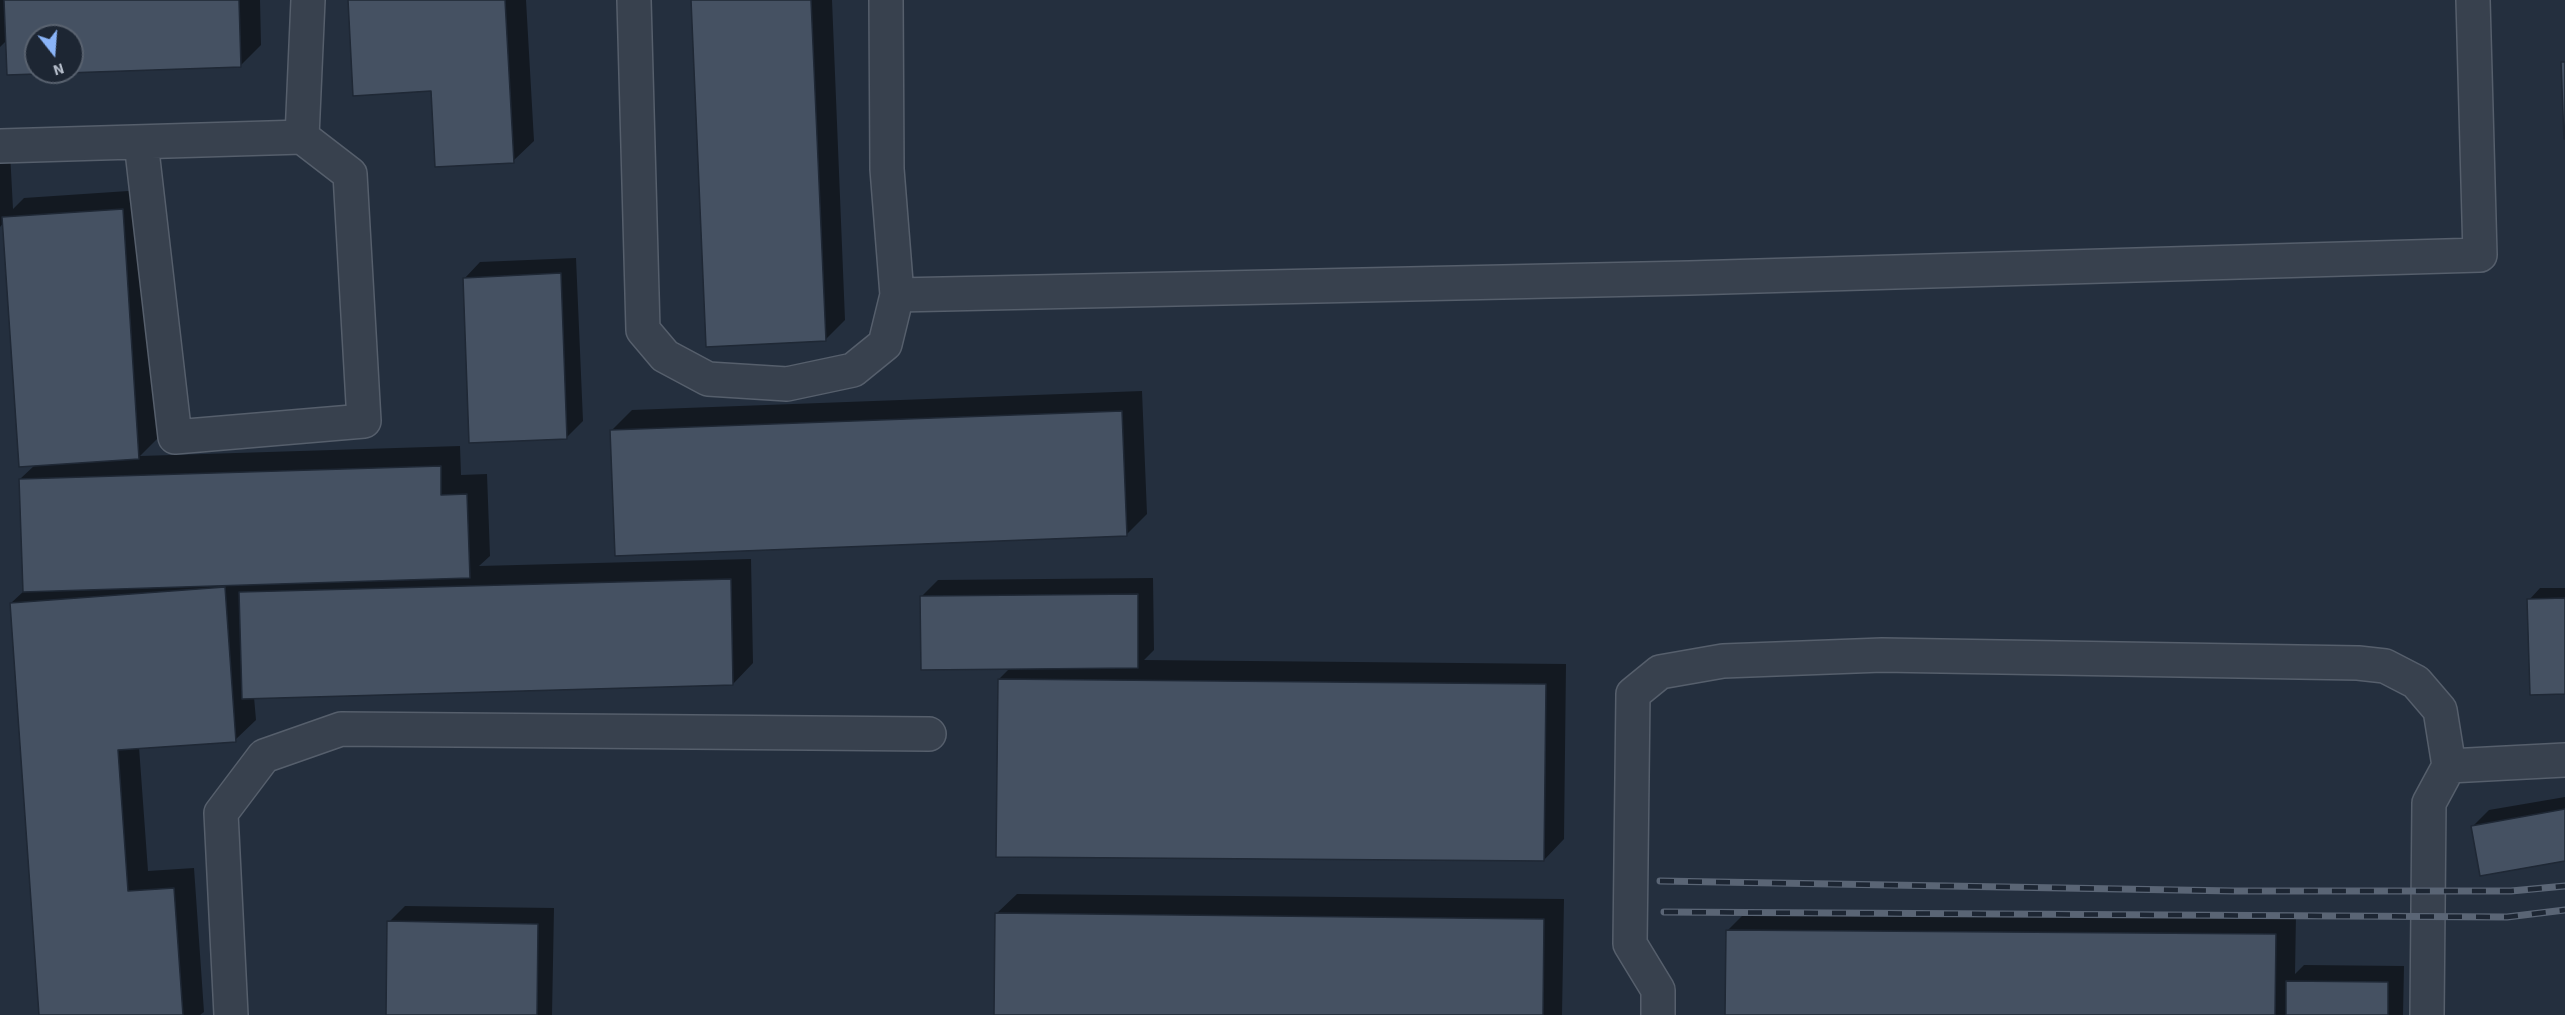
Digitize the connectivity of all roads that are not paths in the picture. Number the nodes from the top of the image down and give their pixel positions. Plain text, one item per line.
1 (308, 0) edge
2 (634, 0) edge
3 (886, 0) edge
4 (2473, 0) edge
5 (302, 137) junction
6 (141, 142) junction
7 (0, 146) edge
8 (897, 295) junction
9 (929, 734) dead end
10 (2565, 760) edge
11 (2449, 765) junction
12 (231, 1015) edge
13 (1658, 1015) edge
14 (2427, 1015) edge

1 - 5 lane
2 - 8 lane
3 - 8 lane
4 - 8 lane
5 - 6 lane
5 - 6 lane
6 - 7 lane
9 - 12 lane
10 - 11 lane
11 - 13 lane
11 - 14 lane

